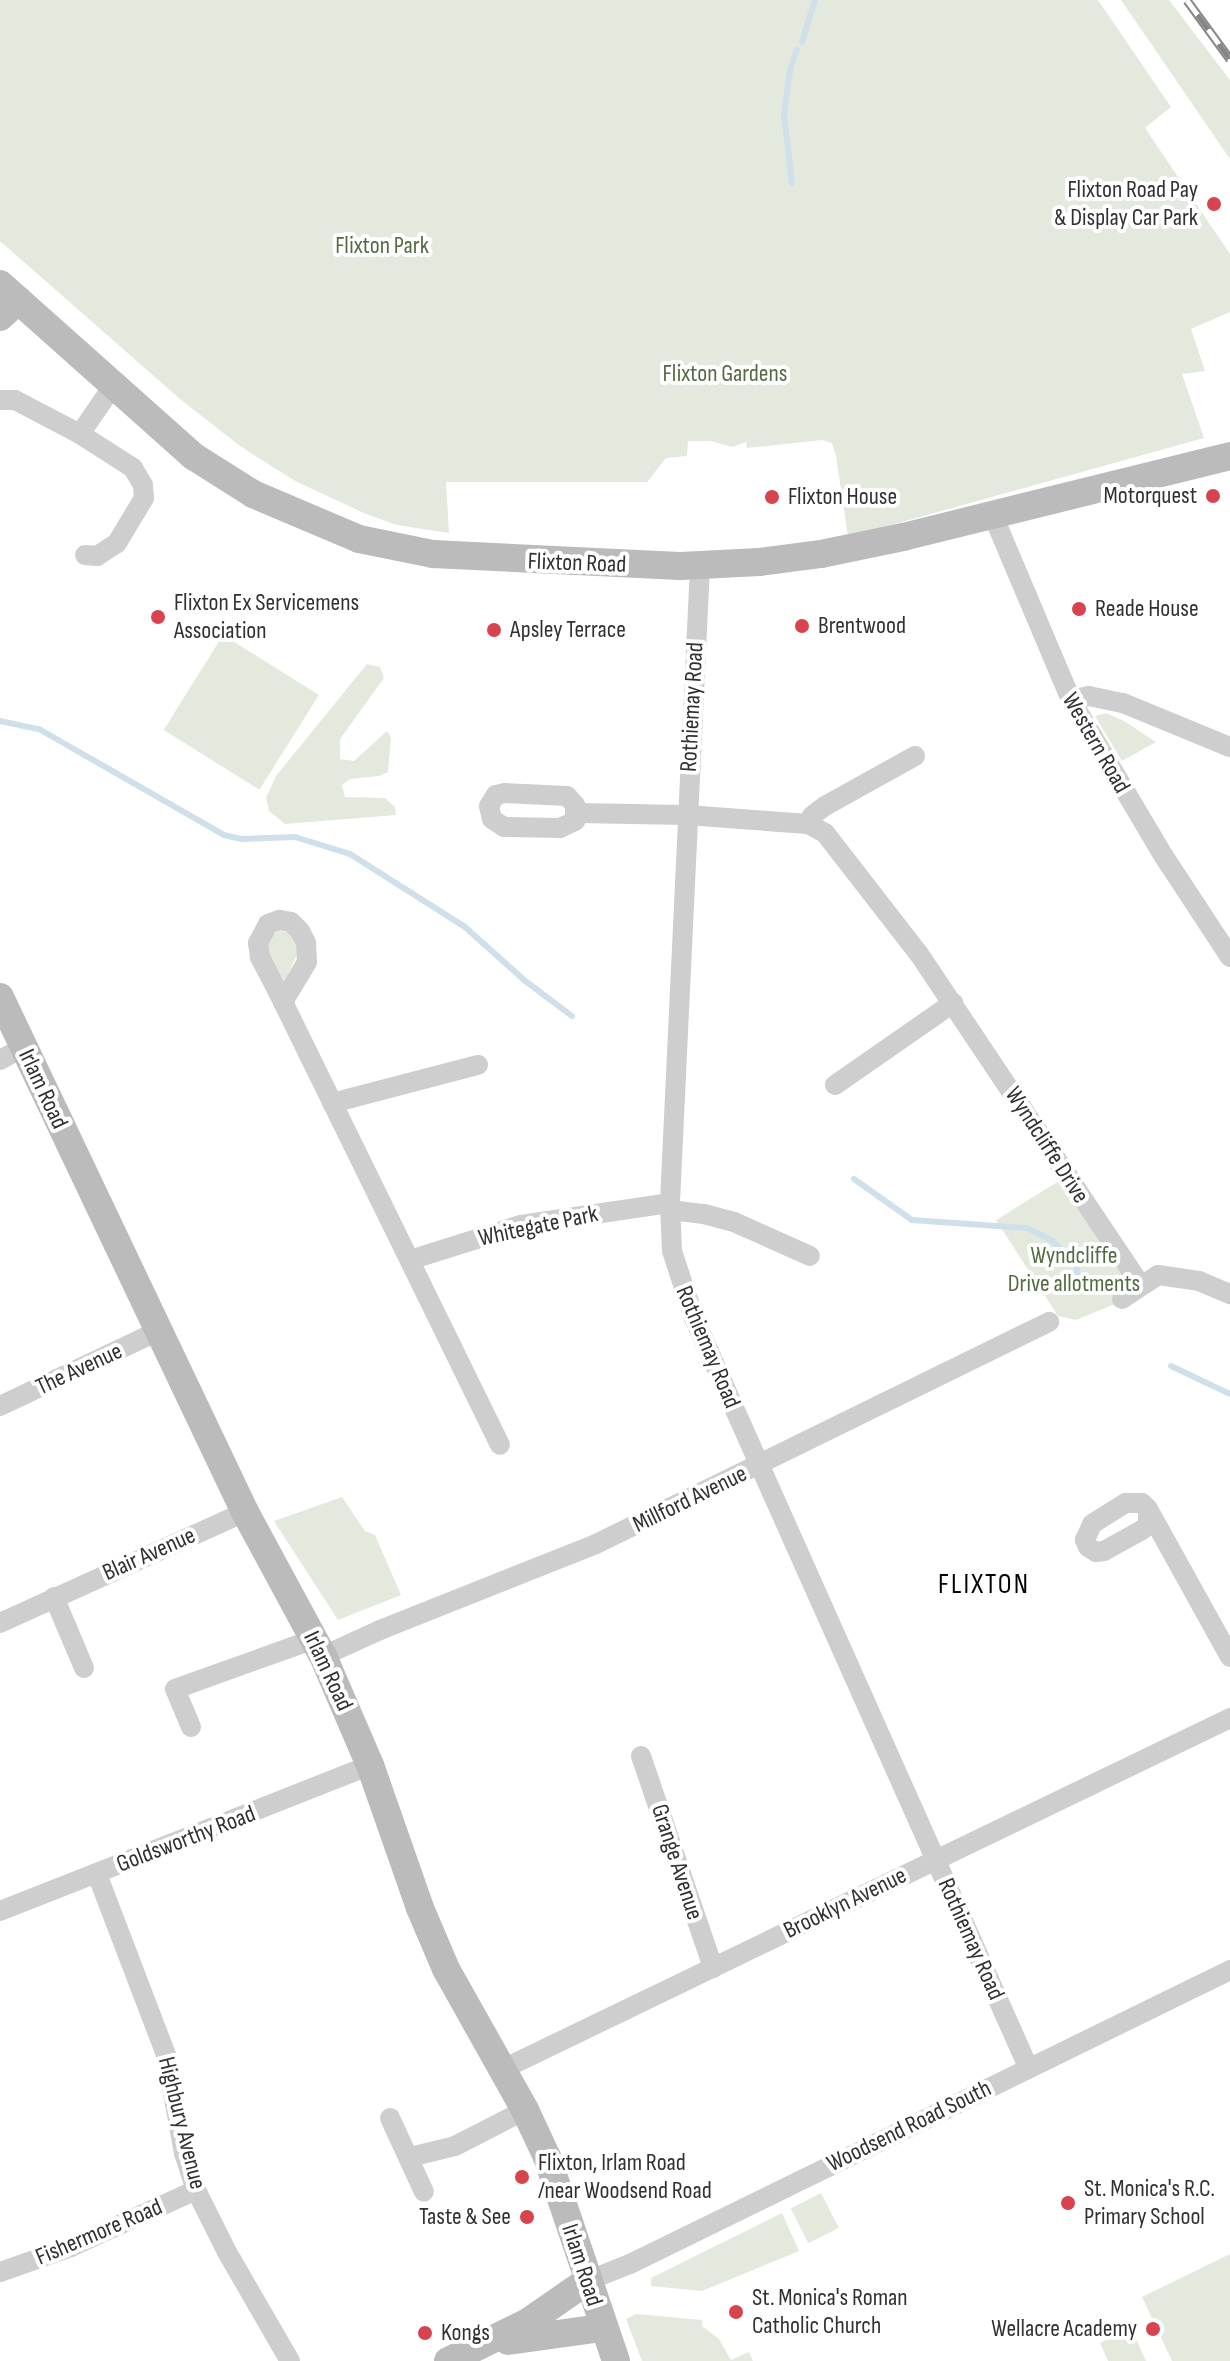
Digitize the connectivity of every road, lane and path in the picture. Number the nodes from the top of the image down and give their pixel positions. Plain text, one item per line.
1 (6, 300) edge
2 (113, 386) junction
3 (0, 400) edge
4 (80, 434) junction
5 (1230, 456) edge
6 (992, 513) junction
7 (85, 555) dead end
8 (700, 566) junction
9 (1071, 700) junction
10 (1230, 747) edge
11 (915, 756) dead end
12 (577, 813) dead end
13 (687, 815) junction
14 (808, 824) junction
15 (1230, 957) edge
16 (0, 997) edge
17 (283, 1002) dead end
18 (953, 1003) junction
19 (12, 1054) edge
20 (478, 1065) dead end
21 (835, 1085) dead end
22 (332, 1103) junction
23 (670, 1207) junction
24 (810, 1256) dead end
25 (410, 1260) junction
26 (1141, 1286) junction
27 (1230, 1294) edge
28 (1122, 1299) dead end
29 (1049, 1322) dead end
30 (158, 1331) junction
31 (0, 1406) edge
32 (500, 1445) dead end
33 (760, 1465) junction
34 (1148, 1509) dead end
35 (245, 1512) junction
36 (54, 1597) junction
37 (0, 1623) edge
38 (319, 1648) junction
39 (1230, 1657) edge
40 (84, 1668) dead end
41 (1230, 1718) edge
42 (191, 1727) dead end
43 (641, 1756) dead end
44 (370, 1765) junction
45 (936, 1860) junction
46 (97, 1874) junction
47 (0, 1911) edge
48 (713, 1968) junction
49 (1230, 1970) edge
50 (503, 2069) junction
51 (1029, 2069) junction
52 (525, 2110) junction
53 (390, 2118) dead end
54 (410, 2157) junction
55 (196, 2190) junction
56 (424, 2192) dead end
57 (0, 2272) edge
58 (587, 2281) junction
59 (602, 2328) junction
60 (485, 2345) junction
61 (290, 2361) edge
62 (448, 2361) edge
63 (616, 2361) edge

1 - 2 street, Flixton Road
2 - 4 street
2 - 8 street, Flixton Road
3 - 4 street
4 - 7 street
5 - 6 street, Flixton Road
6 - 8 street, Flixton Road
6 - 9 street, Western Road
8 - 13 street, Rothiemay Road
9 - 10 street
9 - 15 street, Western Road
11 - 14 street
12 - 13 street
13 - 14 street
13 - 23 street, Rothiemay Road
14 - 18 street, Wyndcliffe Drive
16 - 19 street, Irlam Road
17 - 22 street
18 - 21 street
18 - 26 street, Wyndcliffe Drive
19 - 30 street, Irlam Road
20 - 22 street
22 - 25 street
23 - 24 street, Whitegate Park
23 - 25 street, Whitegate Park
23 - 33 street, Rothiemay Road
25 - 32 street
26 - 27 street
26 - 28 street
29 - 33 street, Millford Avenue
30 - 31 street, The Avenue
30 - 35 street, Irlam Road
33 - 38 street, Millford Avenue
33 - 45 street, Rothiemay Road
34 - 39 street
35 - 36 street, Blair Avenue
35 - 38 street, Irlam Road
36 - 37 street, Blair Avenue
36 - 40 street
38 - 42 street, Millford Avenue
38 - 44 street, Irlam Road
41 - 45 street, Brooklyn Avenue
43 - 48 street, Grange Avenue
44 - 46 street, Goldsworthy Road
44 - 50 street, Irlam Road
45 - 48 street, Brooklyn Avenue
45 - 51 street, Rothiemay Road
46 - 47 street, Goldsworthy Road
46 - 55 street, Highbury Avenue
48 - 50 street, Brooklyn Avenue
49 - 51 street, Woodsend Road South
50 - 52 street, Irlam Road
51 - 58 street, Woodsend Road South
52 - 54 street
52 - 58 street, Irlam Road
53 - 54 street
54 - 56 street
55 - 57 street, Fishermore Road
55 - 61 street, Highbury Avenue
58 - 59 street, Irlam Road
58 - 60 street
59 - 60 street
59 - 63 street, Irlam Road
60 - 62 street

